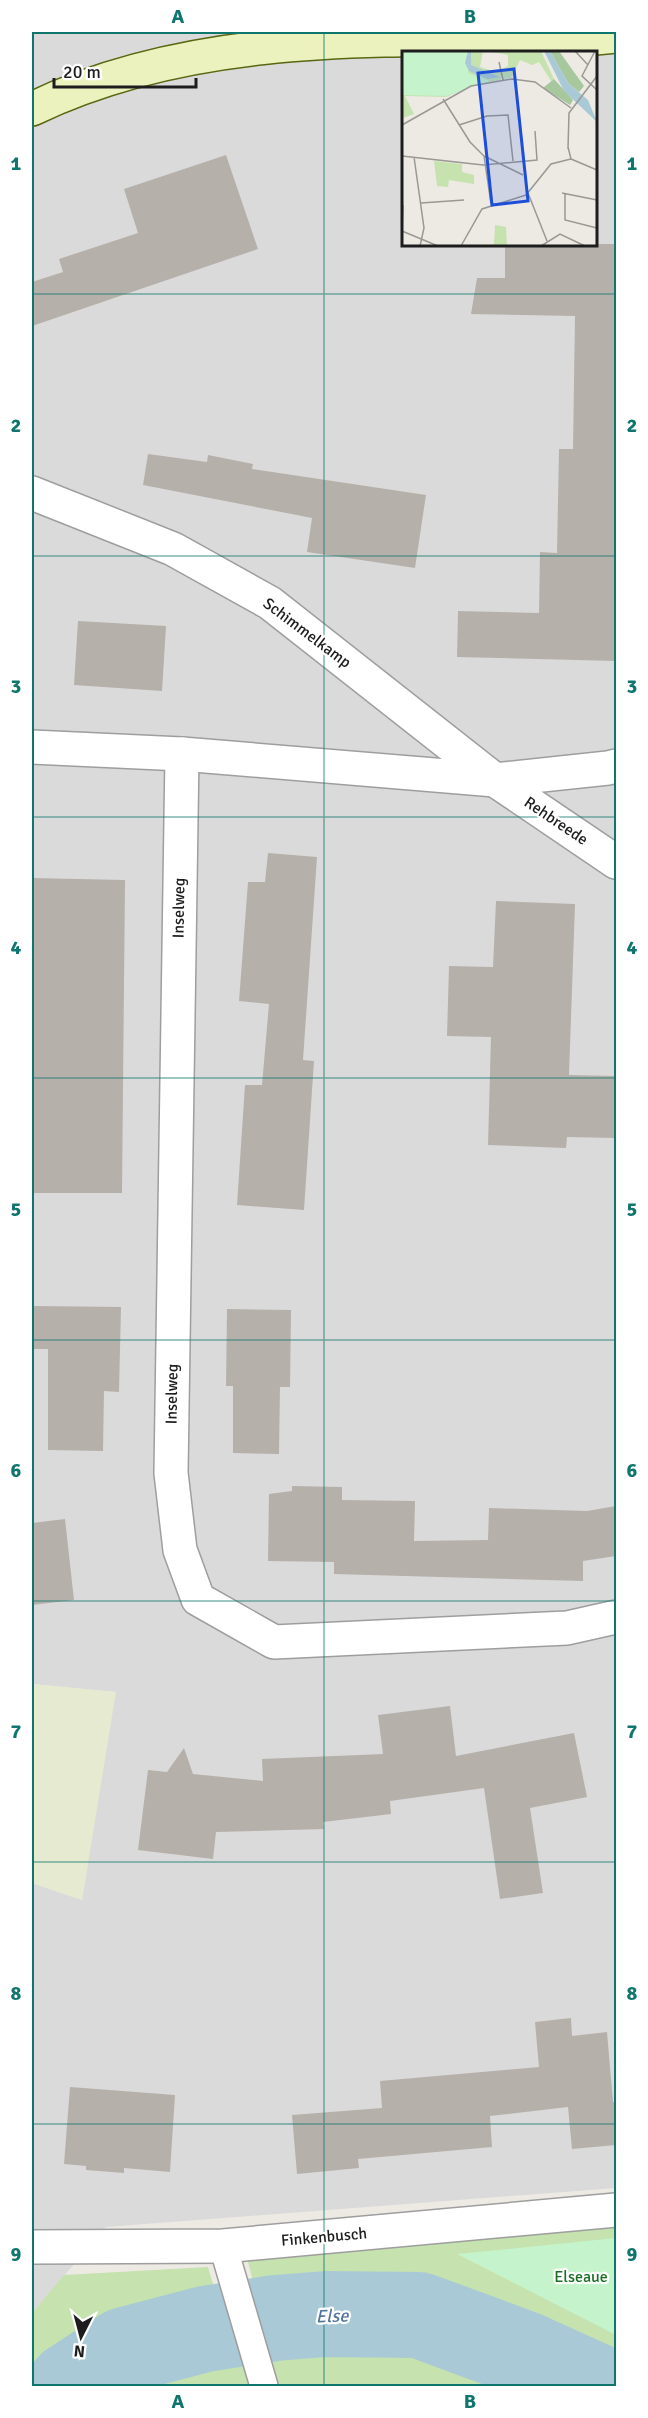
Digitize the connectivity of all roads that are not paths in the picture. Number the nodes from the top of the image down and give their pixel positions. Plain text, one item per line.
1 (616, 36) edge
2 (32, 109) edge
3 (32, 493) edge
4 (32, 747) edge
5 (182, 754) junction
6 (616, 766) edge
7 (495, 780) junction
8 (616, 862) edge
9 (616, 1617) edge
10 (616, 2210) edge
11 (223, 2246) junction
12 (32, 2247) edge
13 (264, 2386) edge

1 - 2 main road
3 - 7 street, Schimmelkamp
4 - 5 street
5 - 7 street
5 - 9 street, Inselweg
6 - 7 street
7 - 8 street, Rehbreede
10 - 11 street, Finkenbusch
11 - 12 street, Finkenbusch
11 - 13 lane

